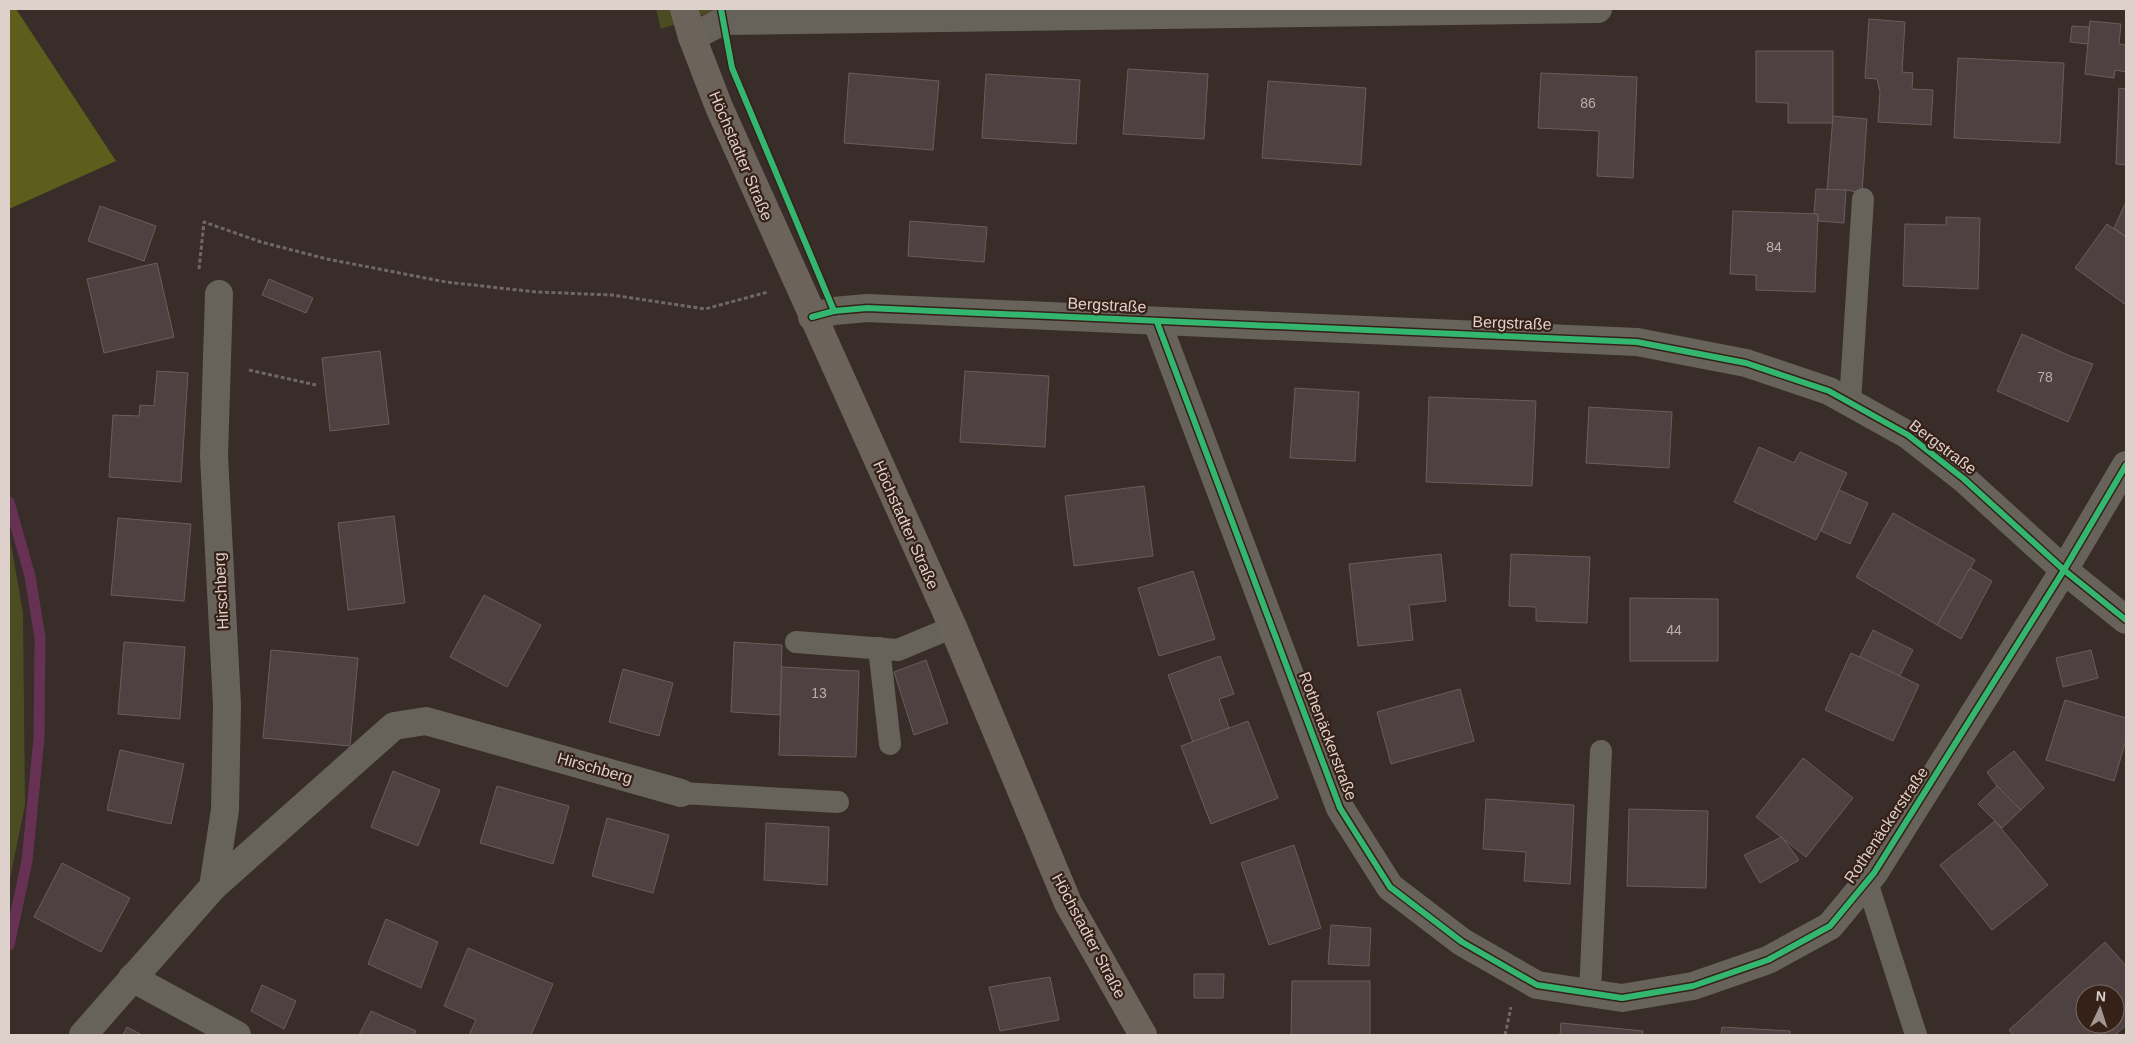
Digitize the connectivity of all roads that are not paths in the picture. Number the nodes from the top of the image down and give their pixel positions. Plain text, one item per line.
1 (684, 9) edge
2 (1598, 9) edge
3 (692, 37) junction
4 (1864, 199) dead end
5 (219, 294) dead end
6 (812, 318) junction
7 (1157, 322) junction
8 (1850, 402) junction
9 (2126, 465) edge
10 (2064, 570) junction
11 (2126, 620) edge
12 (953, 627) junction
13 (796, 642) dead end
14 (879, 648) junction
15 (890, 744) dead end
16 (1601, 751) dead end
17 (681, 793) joint
18 (838, 802) dead end
19 (1867, 882) junction
20 (213, 886) junction
21 (132, 978) junction
22 (1590, 993) junction
23 (82, 1035) edge
24 (237, 1035) edge
25 (1143, 1035) edge
26 (1916, 1035) edge

1 - 3 street, Höchstadter Straße
2 - 3 street
3 - 6 street, Höchstadter Straße
4 - 8 lane
5 - 20 street, Hirschberg
6 - 7 street, Bergstraße
6 - 12 street, Höchstadter Straße
7 - 8 street, Bergstraße
7 - 22 street, Rothenäckerstraße
8 - 10 street, Bergstraße
9 - 10 street, Rothenäckerstraße
10 - 11 street, Bergstraße
10 - 19 street, Rothenäckerstraße
12 - 14 lane
12 - 25 street, Höchstadter Straße
13 - 14 lane
14 - 15 lane
16 - 22 lane
17 - 18 lane
17 - 20 street, Hirschberg
19 - 22 street, Rothenäckerstraße
19 - 26 lane
20 - 21 street, Hirschberg
21 - 23 street, Hirschberg
21 - 24 street

